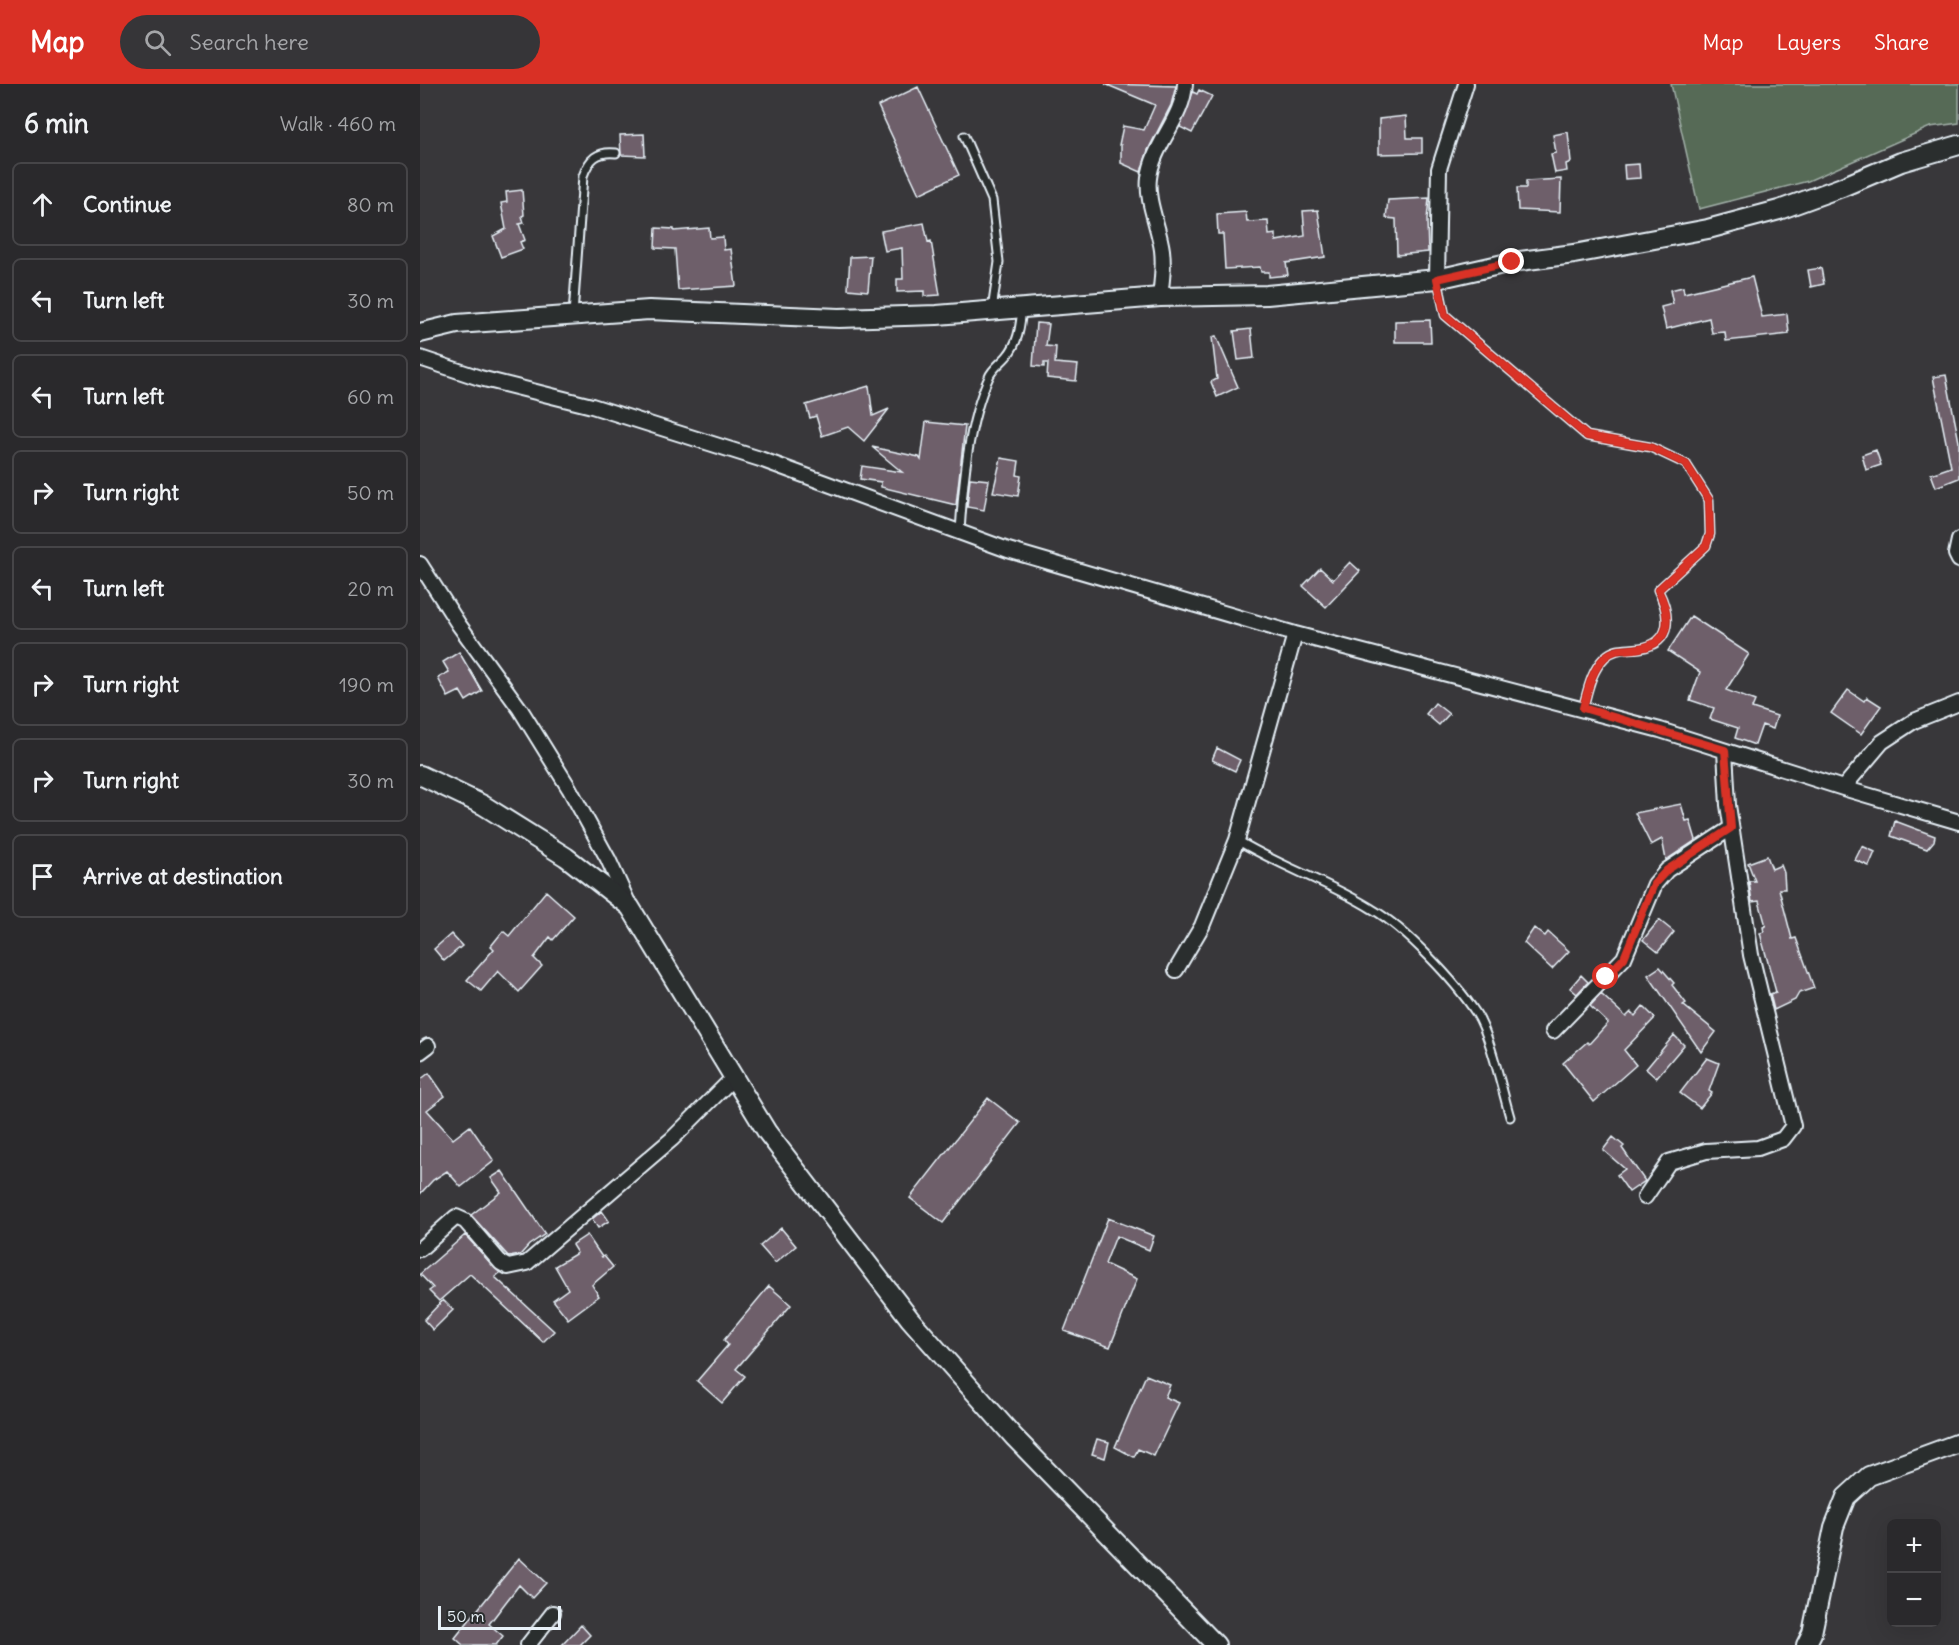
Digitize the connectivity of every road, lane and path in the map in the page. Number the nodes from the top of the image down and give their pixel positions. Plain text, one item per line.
1 (1185, 84) edge
2 (1466, 84) edge
3 (964, 136) dead end
4 (1959, 145) edge
5 (616, 153) dead end
6 (1437, 279) junction
7 (1160, 297) junction
8 (1023, 307) junction
9 (992, 310) junction
10 (573, 317) junction
11 (420, 333) edge
12 (420, 358) edge
13 (960, 532) junction
14 (1959, 540) edge
15 (1959, 560) edge
16 (420, 564) edge
17 (1294, 634) junction
18 (1959, 703) edge
19 (1583, 708) junction
20 (1725, 750) junction
21 (420, 775) edge
22 (1843, 788) junction
23 (1959, 822) edge
24 (1731, 828) junction
25 (1237, 840) junction
26 (630, 907) junction
27 (1176, 970) dead end
28 (1553, 1031) dead end
29 (733, 1077) junction
30 (1510, 1117) dead end
31 (1645, 1197) dead end
32 (420, 1248) edge
33 (1959, 1443) edge
34 (553, 1613) dead end
35 (528, 1645) edge
36 (1216, 1645) edge
37 (1806, 1645) edge

1 - 7 street
2 - 6 street
3 - 9 lane
4 - 6 street
5 - 10 lane
6 - 7 street
6 - 19 lane
7 - 8 street
8 - 9 street
8 - 13 lane
9 - 10 street
10 - 11 street
12 - 13 street
13 - 17 street
14 - 15 street
16 - 26 street
17 - 19 street
17 - 25 street
18 - 22 street
19 - 20 street
20 - 22 street
20 - 24 street
21 - 26 street
22 - 23 street
24 - 28 street
24 - 31 street
25 - 27 street
25 - 30 lane
26 - 29 street
29 - 32 street
29 - 36 street
33 - 37 street
34 - 35 street

